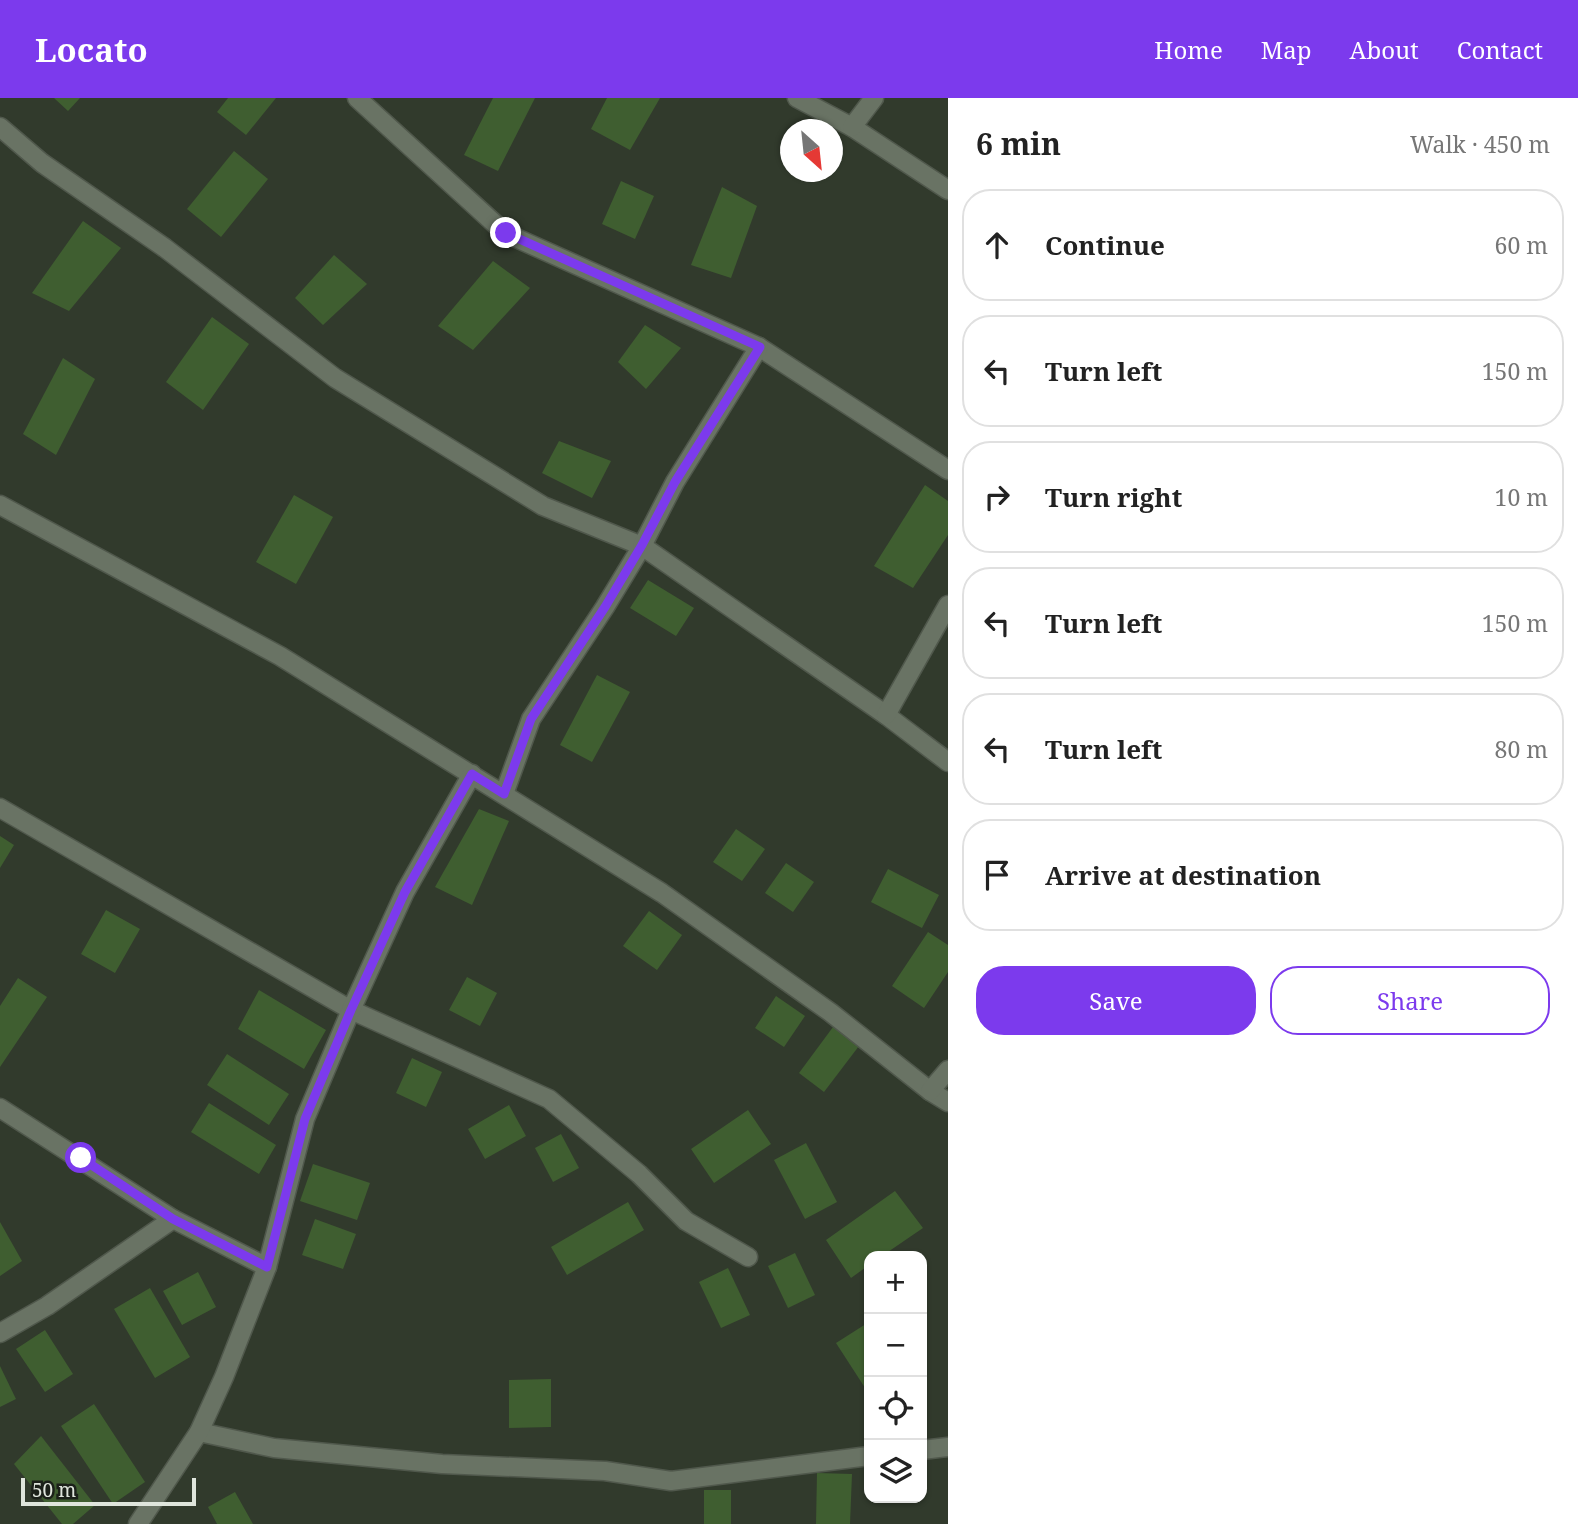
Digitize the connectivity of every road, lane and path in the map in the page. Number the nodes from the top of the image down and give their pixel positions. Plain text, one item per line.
1 (357, 98) edge
2 (797, 98) edge
3 (874, 98) edge
4 (0, 127) edge
5 (852, 127) junction
6 (948, 190) edge
7 (760, 347) junction
8 (948, 470) edge
9 (0, 505) edge
10 (642, 545) junction
11 (948, 605) edge
12 (886, 715) junction
13 (948, 762) edge
14 (472, 774) junction
15 (504, 794) junction
16 (0, 808) edge
17 (351, 1010) junction
18 (948, 1070) edge
19 (930, 1091) junction
20 (948, 1102) edge
21 (0, 1108) edge
22 (173, 1219) junction
23 (748, 1257) dead end
24 (267, 1267) junction
25 (0, 1333) edge
26 (199, 1433) junction
27 (948, 1447) edge
28 (927, 1449) edge
29 (864, 1457) edge
30 (138, 1524) edge

1 - 7 street
2 - 5 street
3 - 5 street
4 - 10 street
5 - 6 street
7 - 8 street
7 - 10 street
9 - 14 street
10 - 12 street
10 - 15 street
11 - 12 street
12 - 13 street
14 - 15 street
14 - 17 street
15 - 19 street
16 - 17 street
17 - 23 street
17 - 24 street
18 - 19 street
19 - 20 street
21 - 22 street
22 - 24 street
22 - 25 street
24 - 26 street
26 - 29 street
26 - 30 street
27 - 28 street

